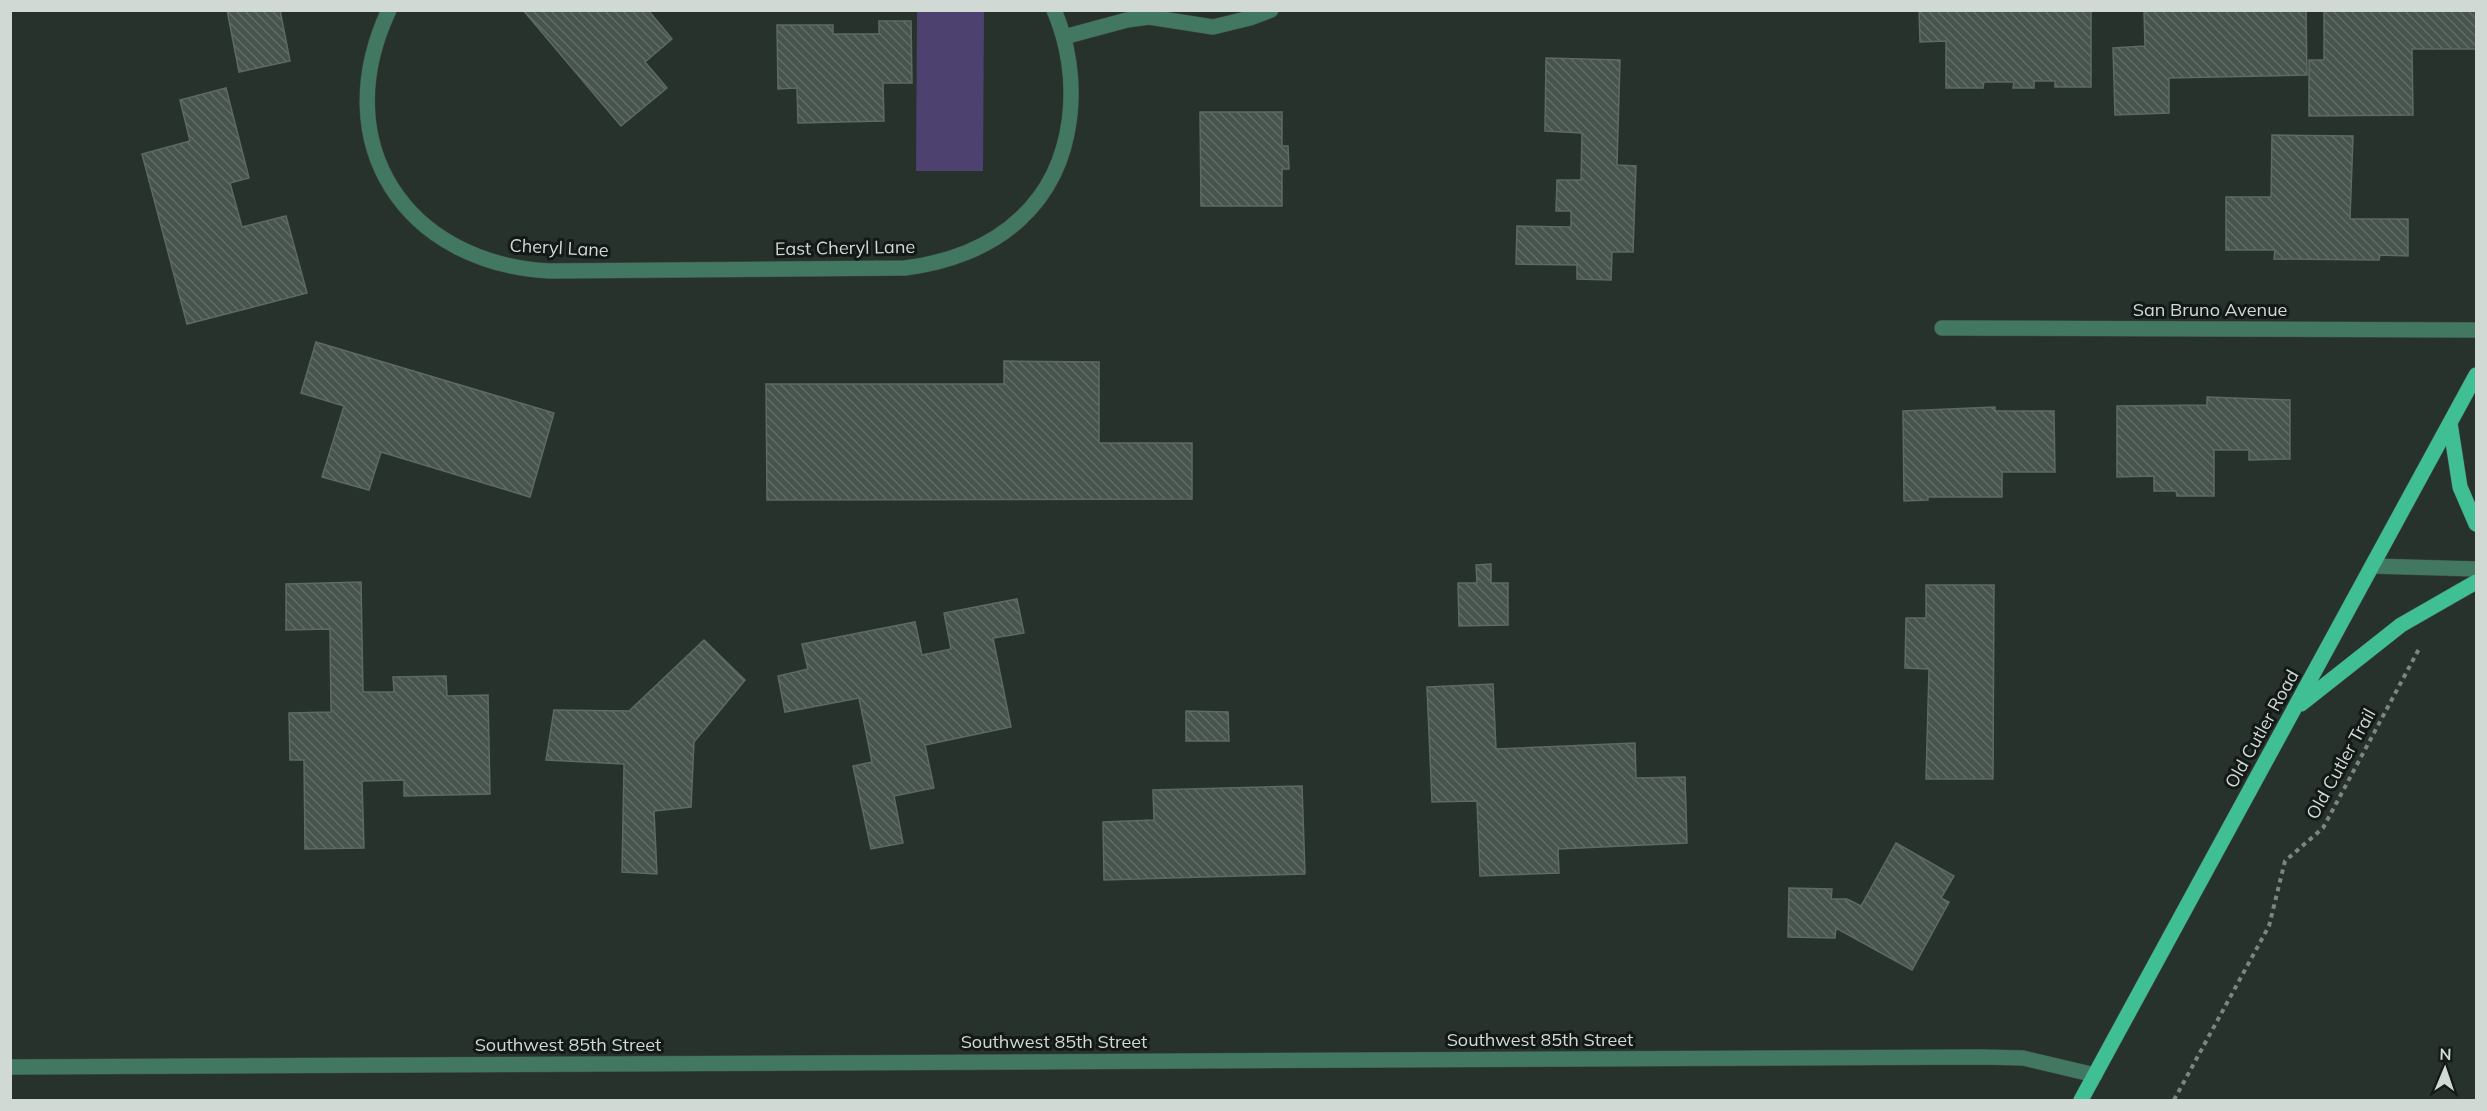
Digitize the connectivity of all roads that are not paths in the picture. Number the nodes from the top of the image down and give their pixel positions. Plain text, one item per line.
1 (389, 10) edge
2 (1054, 10) edge
3 (1271, 10) edge
4 (1064, 37) junction
5 (722, 270) joint
6 (1942, 328) dead end
7 (2476, 330) edge
8 (2476, 375) edge
9 (2450, 423) junction
10 (2476, 524) edge
11 (2372, 566) junction
12 (2476, 569) edge
13 (2476, 582) edge
14 (2294, 710) junction
15 (10, 1067) edge
16 (2095, 1075) junction
17 (2081, 1101) edge

1 - 5 street, Cheryl Lane
2 - 4 street, East Cheryl Lane
3 - 4 street
4 - 5 street, East Cheryl Lane
6 - 7 street, San Bruno Avenue
8 - 9 main road, Old Cutler Road
9 - 10 main road
9 - 11 main road, Old Cutler Road
11 - 12 street
11 - 14 main road, Old Cutler Road
13 - 14 main road
14 - 16 main road, Old Cutler Road
15 - 16 street, Southwest 85th Street
16 - 17 main road, Old Cutler Road

